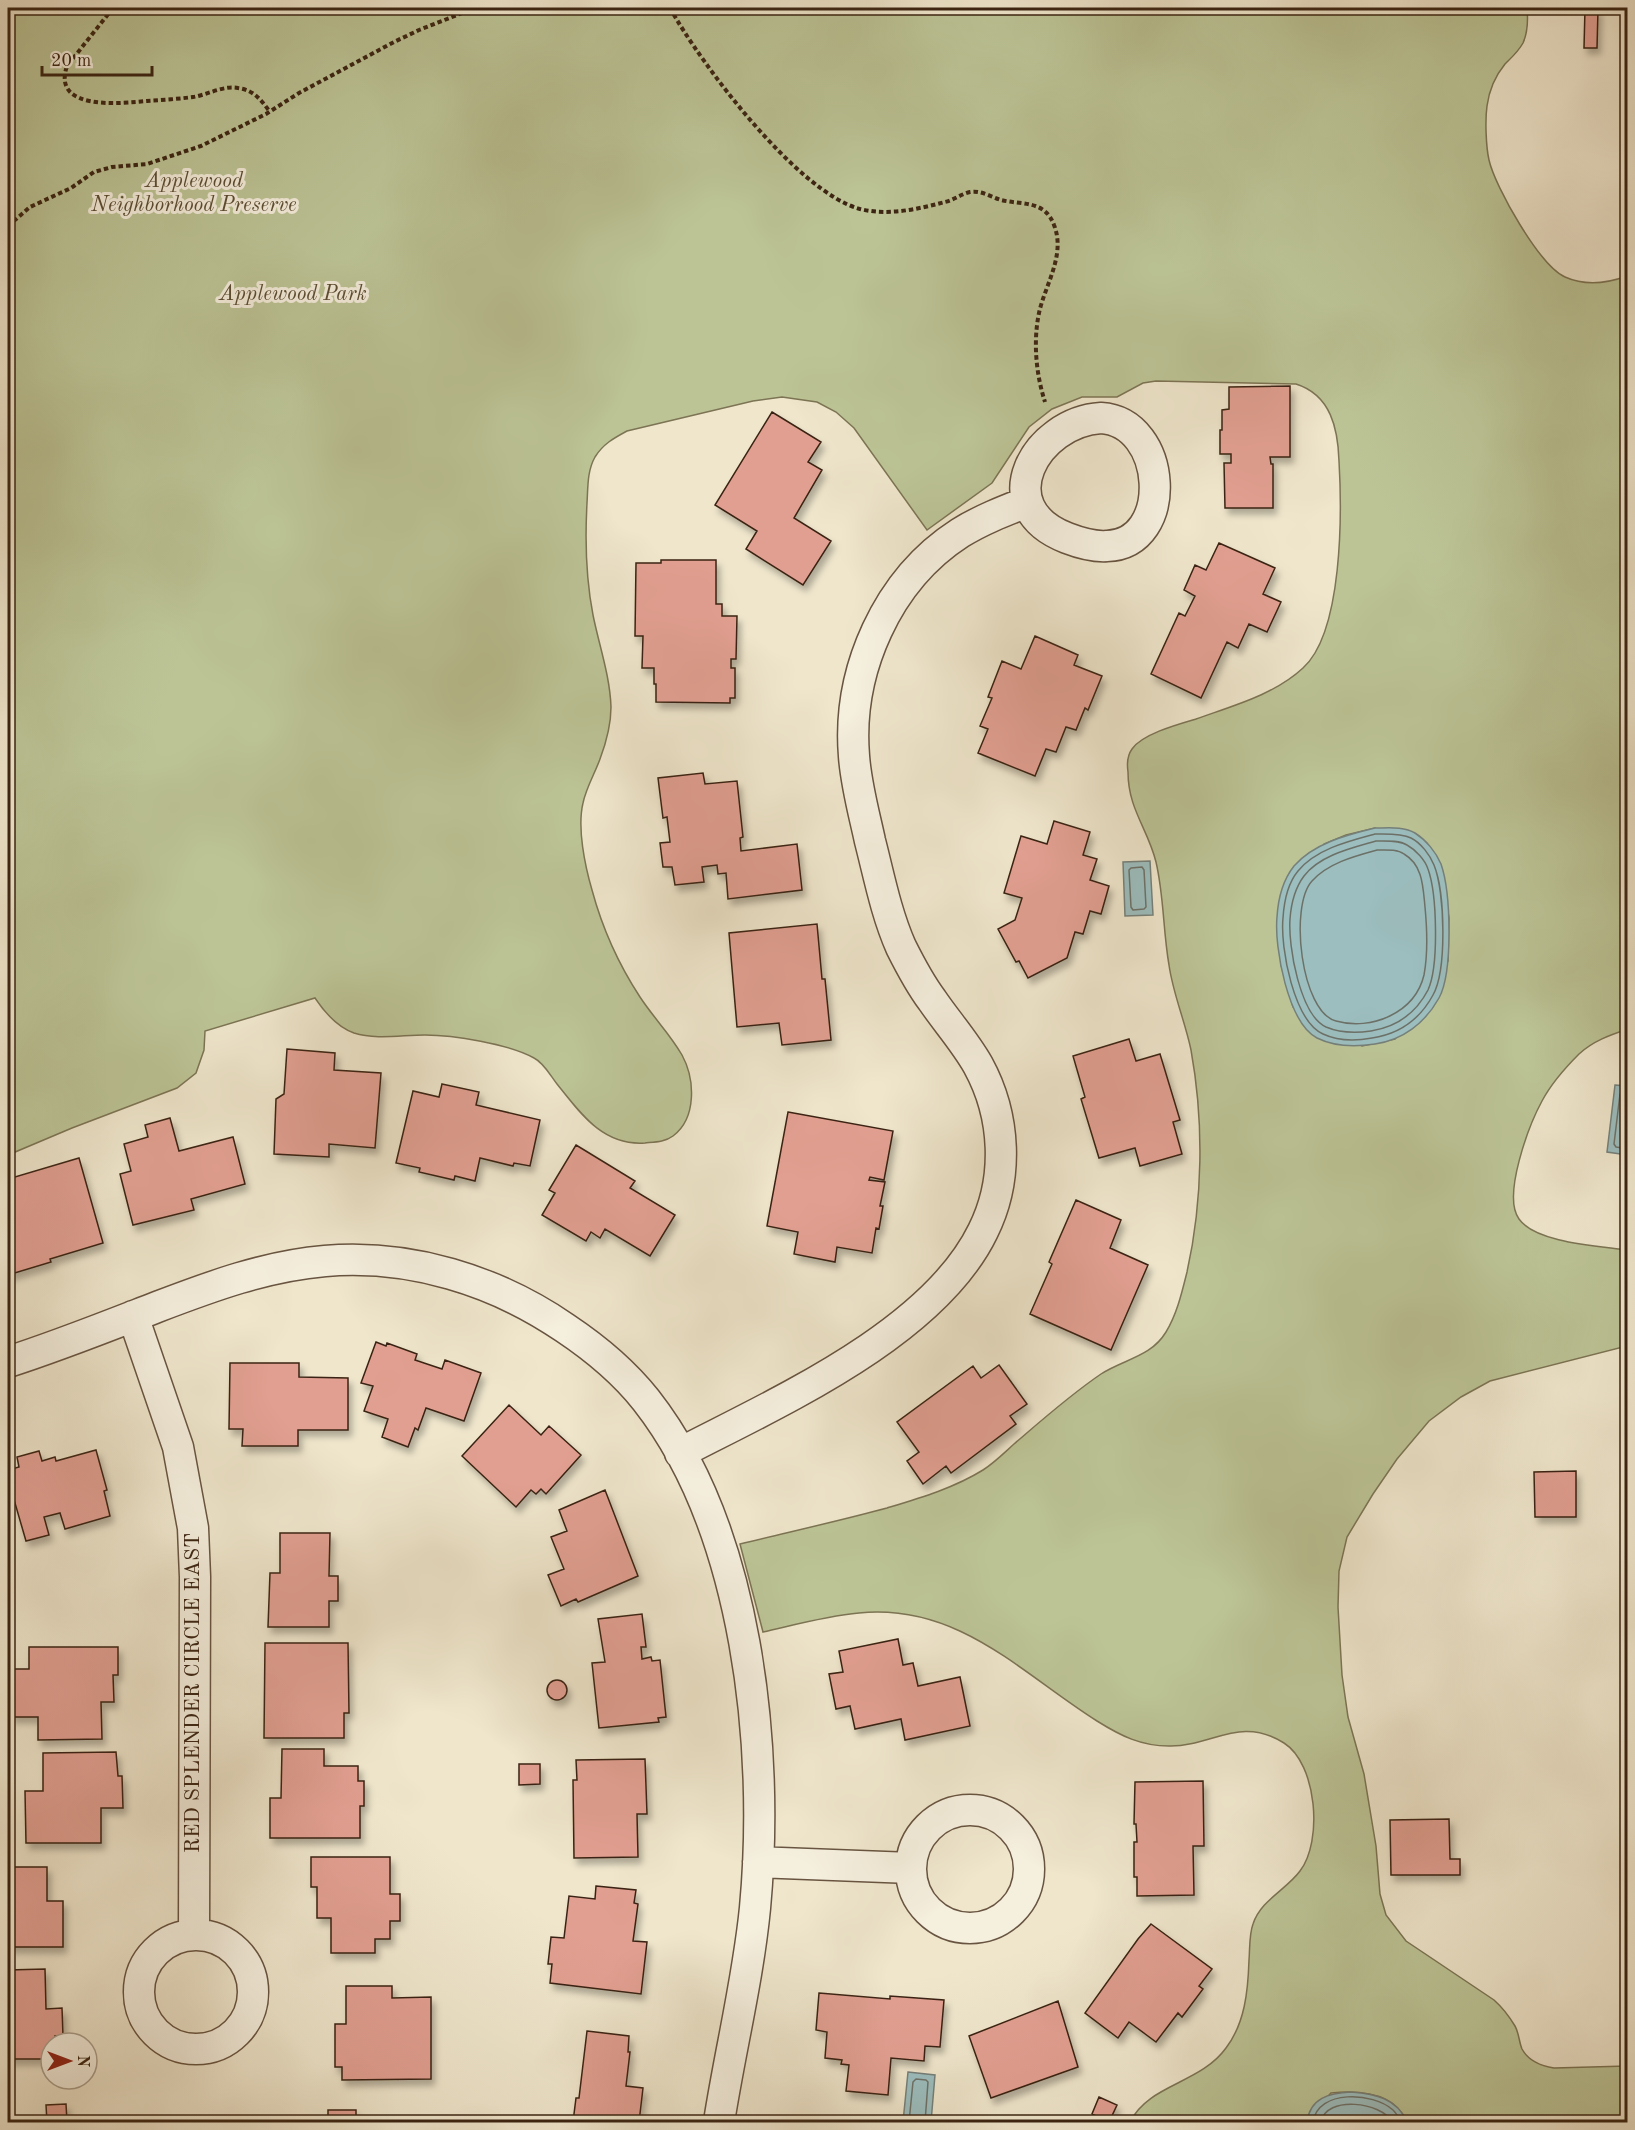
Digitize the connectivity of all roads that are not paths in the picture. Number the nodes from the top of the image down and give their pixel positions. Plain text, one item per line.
1 (1027, 502) junction
2 (134, 1316) junction
3 (8, 1362) edge
4 (680, 1453) junction
5 (758, 1862) junction
6 (911, 1868) dead end
7 (194, 1935) dead end
8 (718, 2122) edge

1 - 1 street
1 - 4 street
2 - 3 street
2 - 4 street
2 - 7 street, RED SPLENDER CIRCLE EAST
4 - 5 street
5 - 6 street
5 - 8 street

